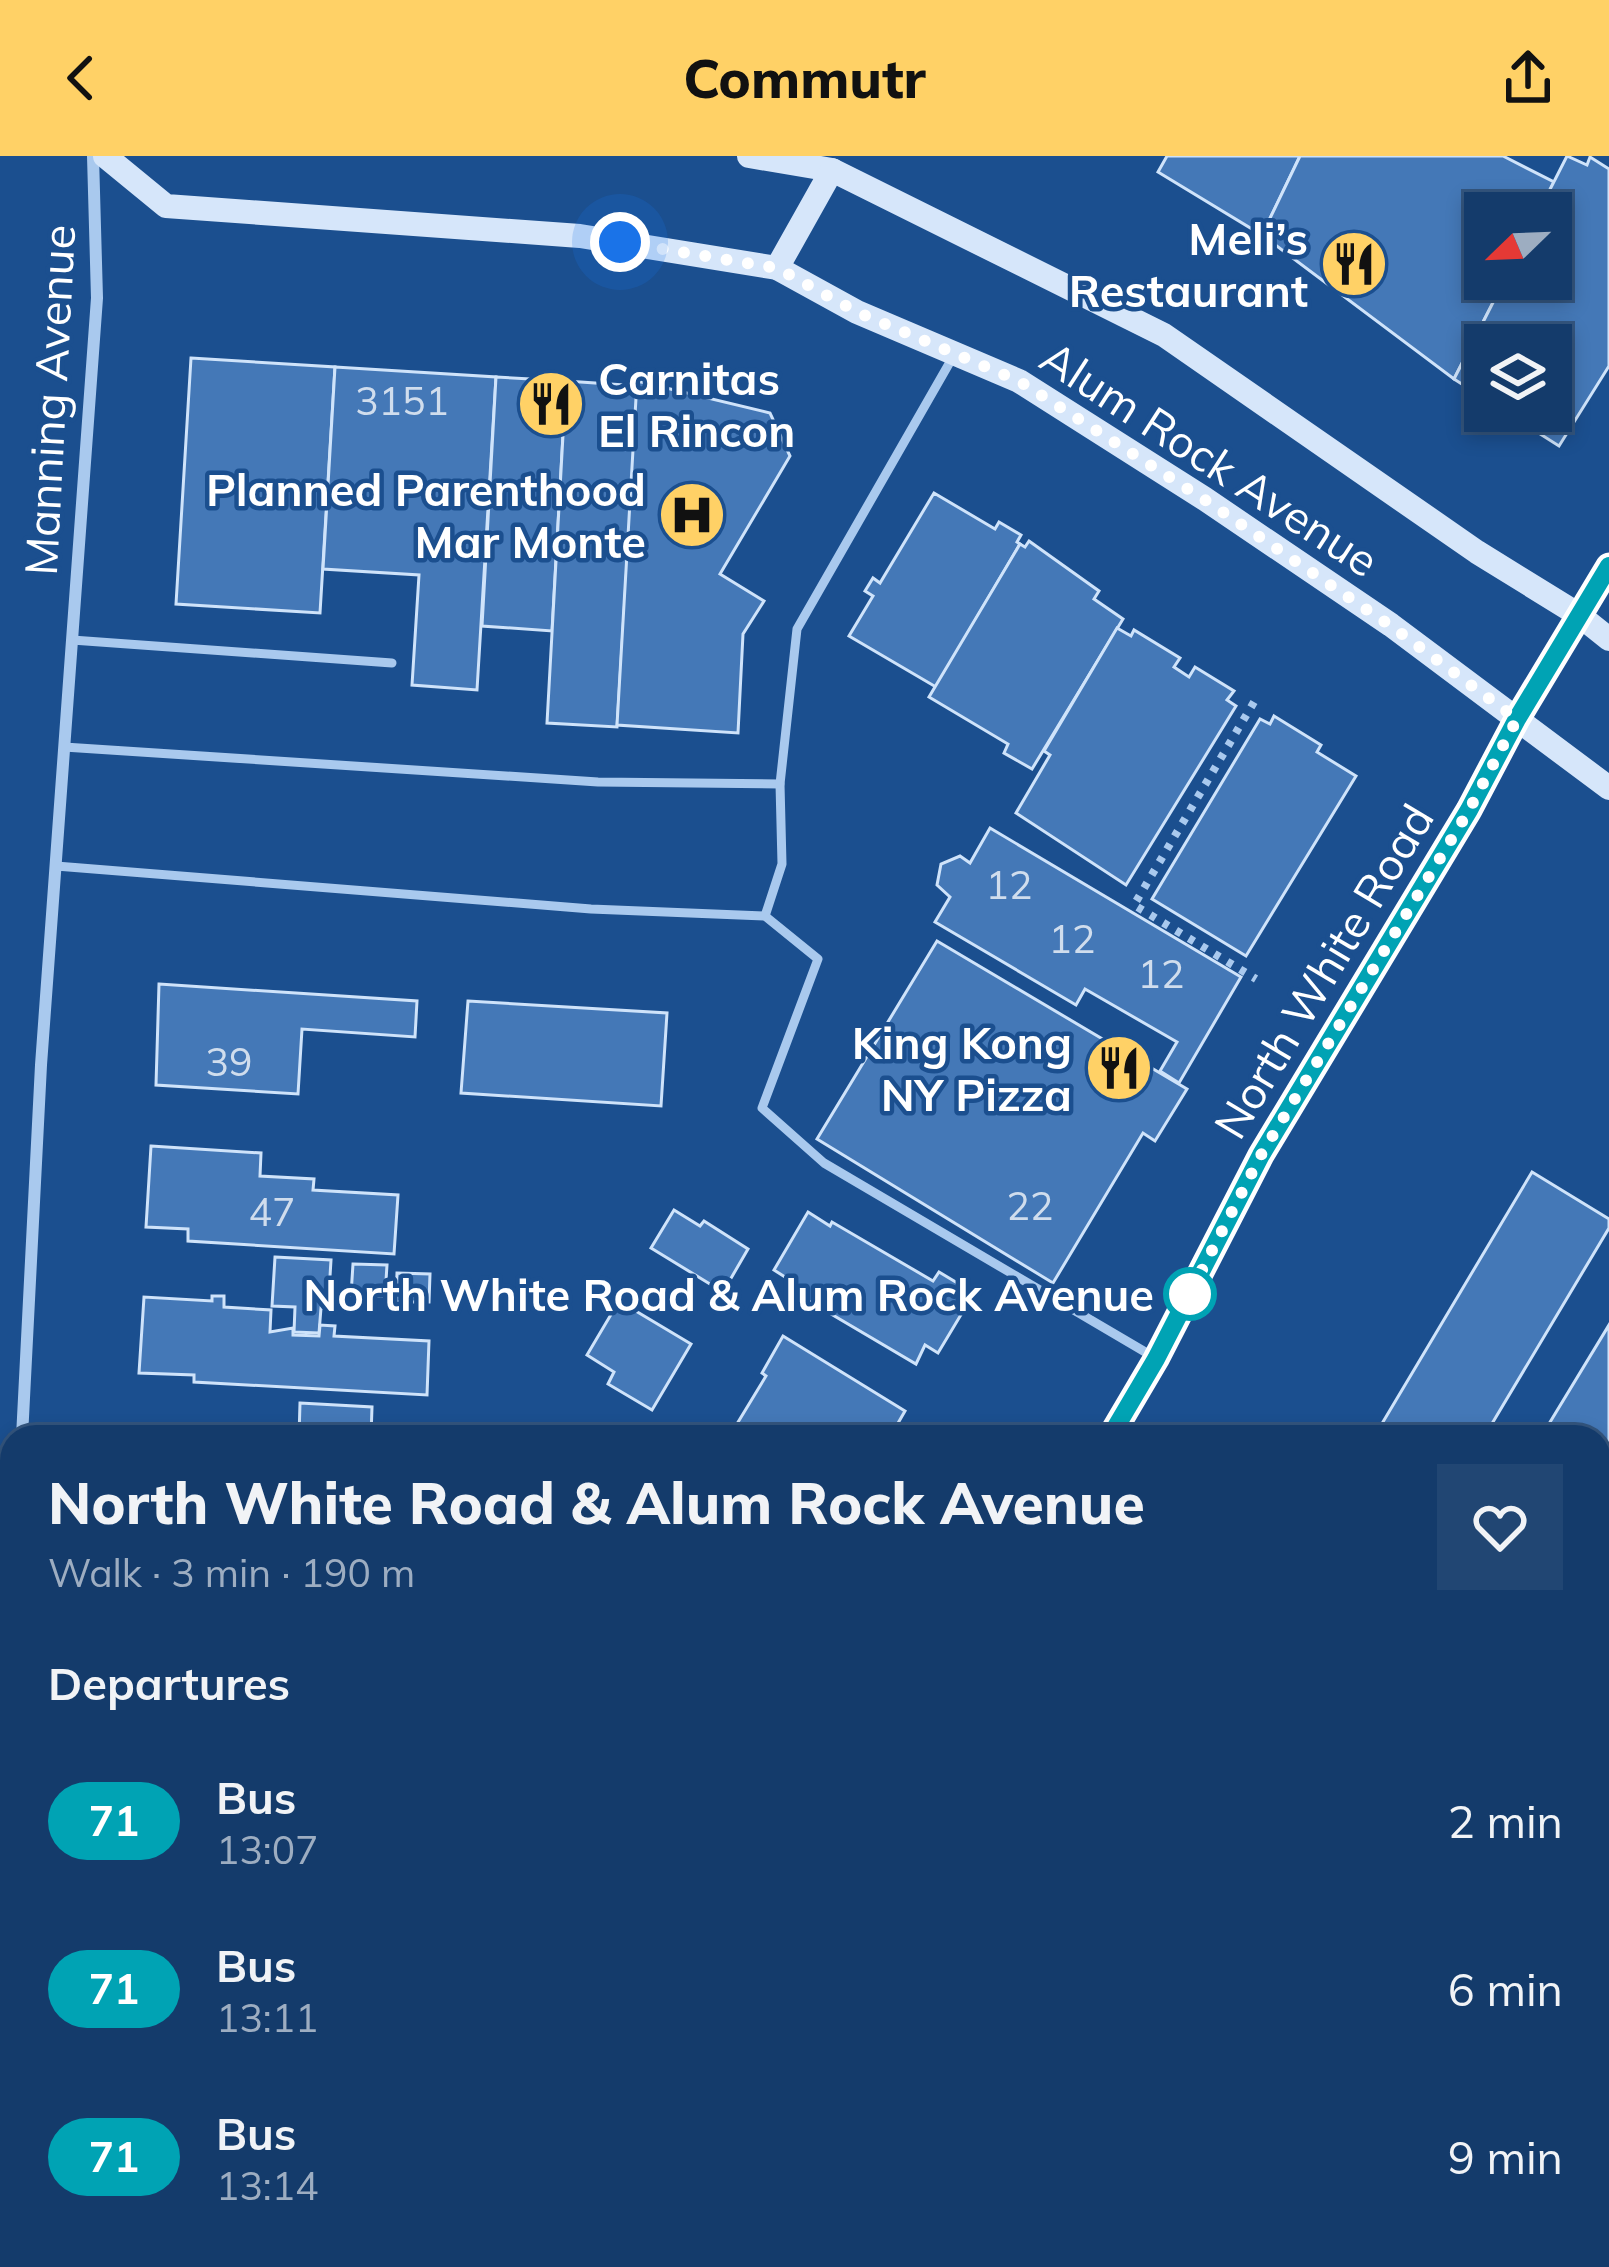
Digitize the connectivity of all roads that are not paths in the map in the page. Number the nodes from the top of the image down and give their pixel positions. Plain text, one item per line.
1 (93, 156) edge
2 (105, 156) edge
3 (749, 156) edge
4 (836, 163) edge
5 (777, 268) junction
6 (955, 354) junction
7 (1609, 566) edge
8 (1579, 615) junction
9 (1609, 639) edge
10 (72, 640) junction
11 (392, 663) dead end
12 (1517, 719) junction
13 (64, 747) junction
14 (780, 784) junction
15 (1609, 788) edge
16 (56, 866) junction
17 (765, 916) junction
18 (1156, 1359) junction
19 (23, 1425) edge
20 (1117, 1425) edge

1 - 10 street, Manning Avenue
2 - 5 main road, Alum Rock Avenue
3 - 4 main road, Alum Rock Avenue
4 - 5 main road
4 - 8 main road, Alum Rock Avenue
5 - 6 main road, Alum Rock Avenue
6 - 12 main road, Alum Rock Avenue
6 - 14 lane
7 - 8 main road, North White Road
8 - 9 main road, Alum Rock Avenue
8 - 12 main road, North White Road
10 - 11 lane
10 - 13 street, Manning Avenue
12 - 15 main road, Alum Rock Avenue
12 - 18 main road, North White Road
13 - 14 lane
13 - 16 street, Manning Avenue
14 - 17 lane
16 - 17 lane
16 - 19 street, Manning Avenue
17 - 18 lane
18 - 20 main road, North White Road

